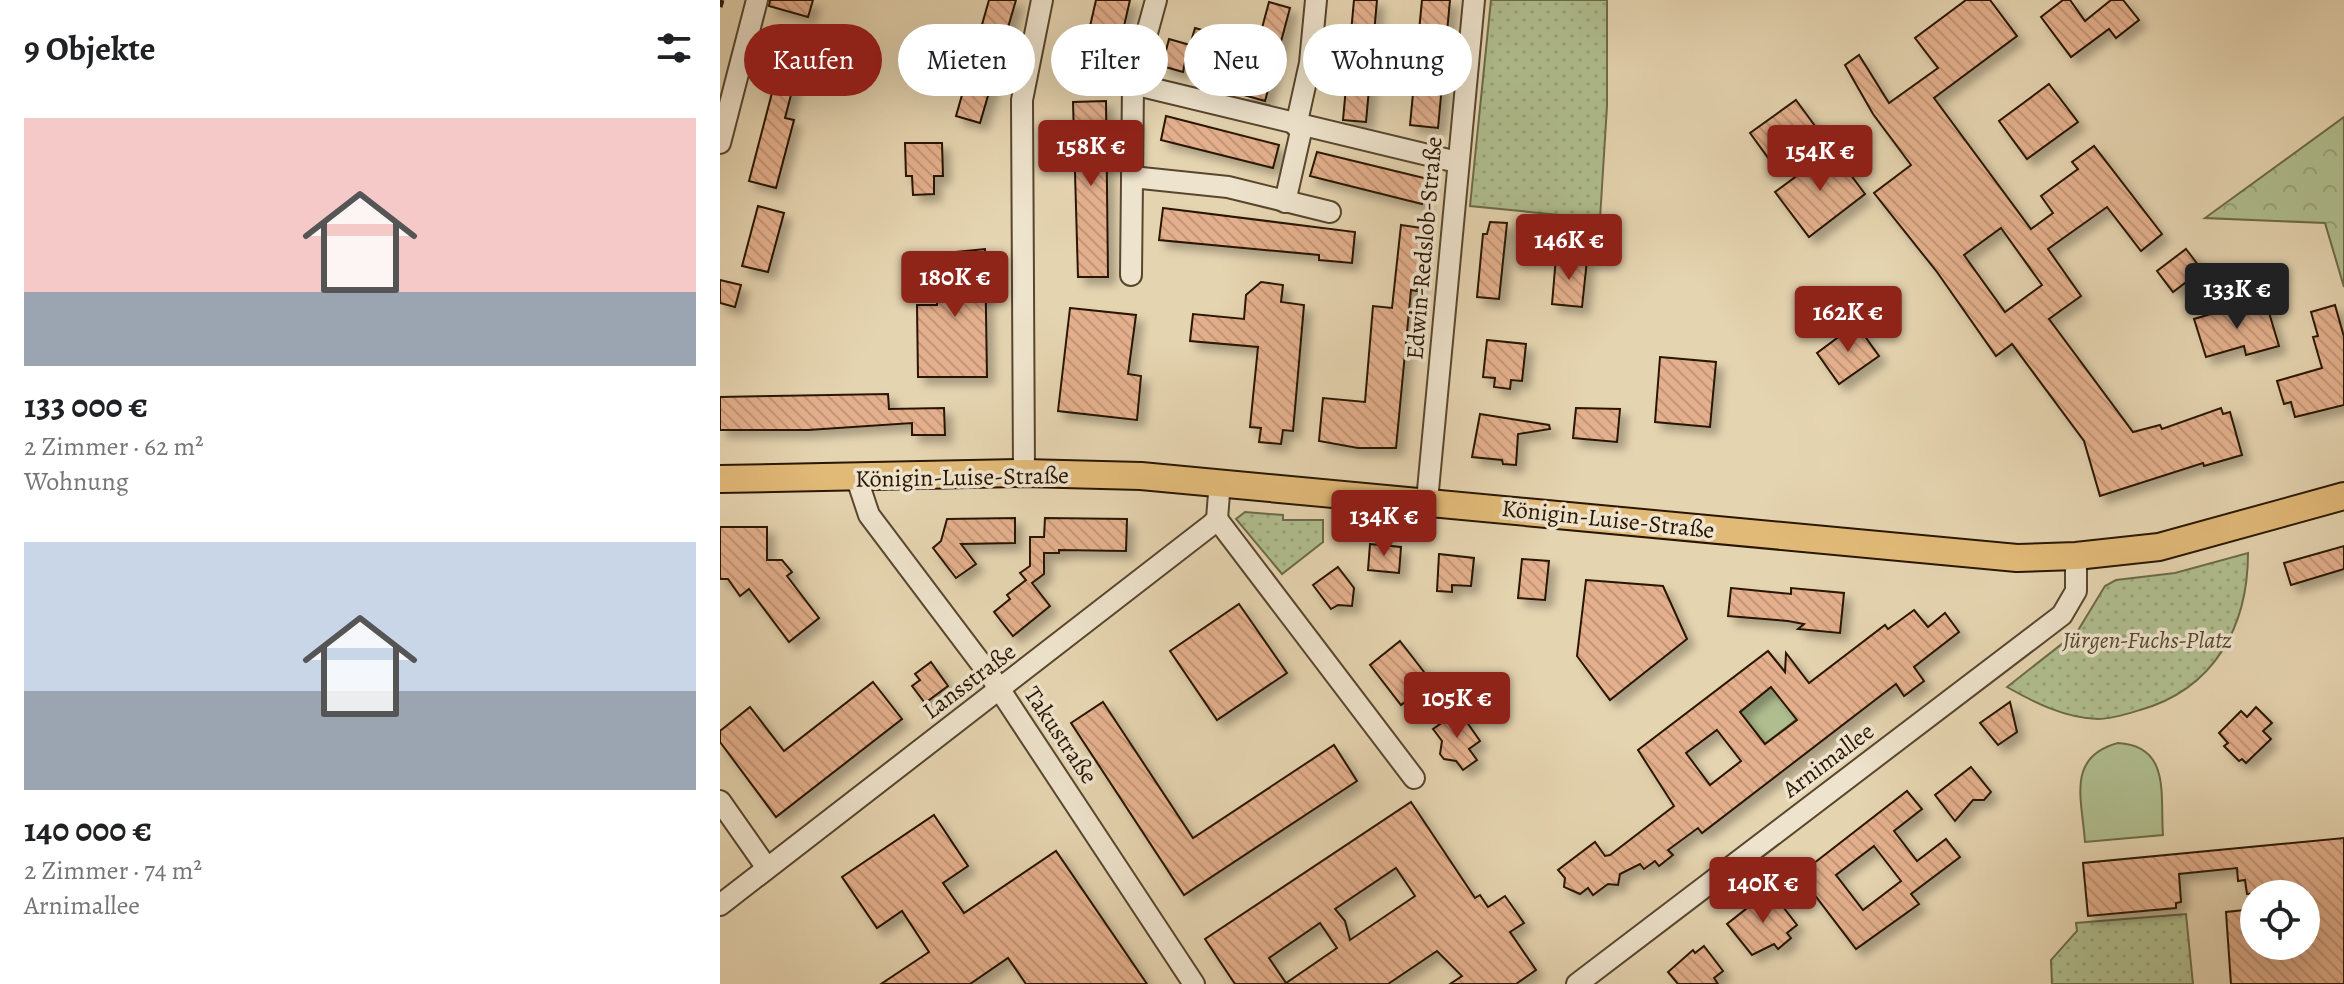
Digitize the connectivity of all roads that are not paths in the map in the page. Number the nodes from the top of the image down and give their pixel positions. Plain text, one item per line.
1 (757, 0) edge
2 (1042, 0) edge
3 (1156, 0) edge
4 (1316, 0) edge
5 (1474, 0) edge
6 (1149, 24) edge
7 (1168, 93) edge
8 (1133, 96) edge
9 (1299, 127) junction
10 (720, 143) edge
11 (1457, 162) junction
12 (1132, 177) junction
13 (1285, 202) junction
14 (1330, 212) dead end
15 (1131, 275) dead end
16 (1024, 473) junction
17 (720, 479) edge
18 (857, 479) junction
19 (1220, 481) junction
20 (2344, 496) edge
21 (1427, 501) junction
22 (1217, 519) junction
23 (2076, 556) junction
24 (1000, 690) junction
25 (1414, 778) dead end
26 (720, 801) edge
27 (767, 868) junction
28 (720, 905) edge
29 (1194, 984) edge
30 (1577, 984) edge

1 - 10 street
2 - 16 street
3 - 6 street
4 - 9 street
5 - 11 street, Edwin-Redslob-Straße
7 - 9 street
8 - 12 street
9 - 11 street
9 - 13 street
11 - 21 street, Edwin-Redslob-Straße
12 - 13 street
12 - 15 street
13 - 14 street
16 - 18 main road, Königin-Luise-Straße
16 - 19 main road, Königin-Luise-Straße
17 - 18 main road, Königin-Luise-Straße
18 - 24 street, Takustraße
19 - 21 main road, Königin-Luise-Straße
19 - 22 street
20 - 23 main road, Königin-Luise-Straße
21 - 23 main road, Königin-Luise-Straße
22 - 24 street, Lansstraße
22 - 25 street
23 - 30 street, Arnimallee
24 - 27 street, Lansstraße
24 - 29 street, Takustraße
26 - 27 street
27 - 28 street, Lansstraße

